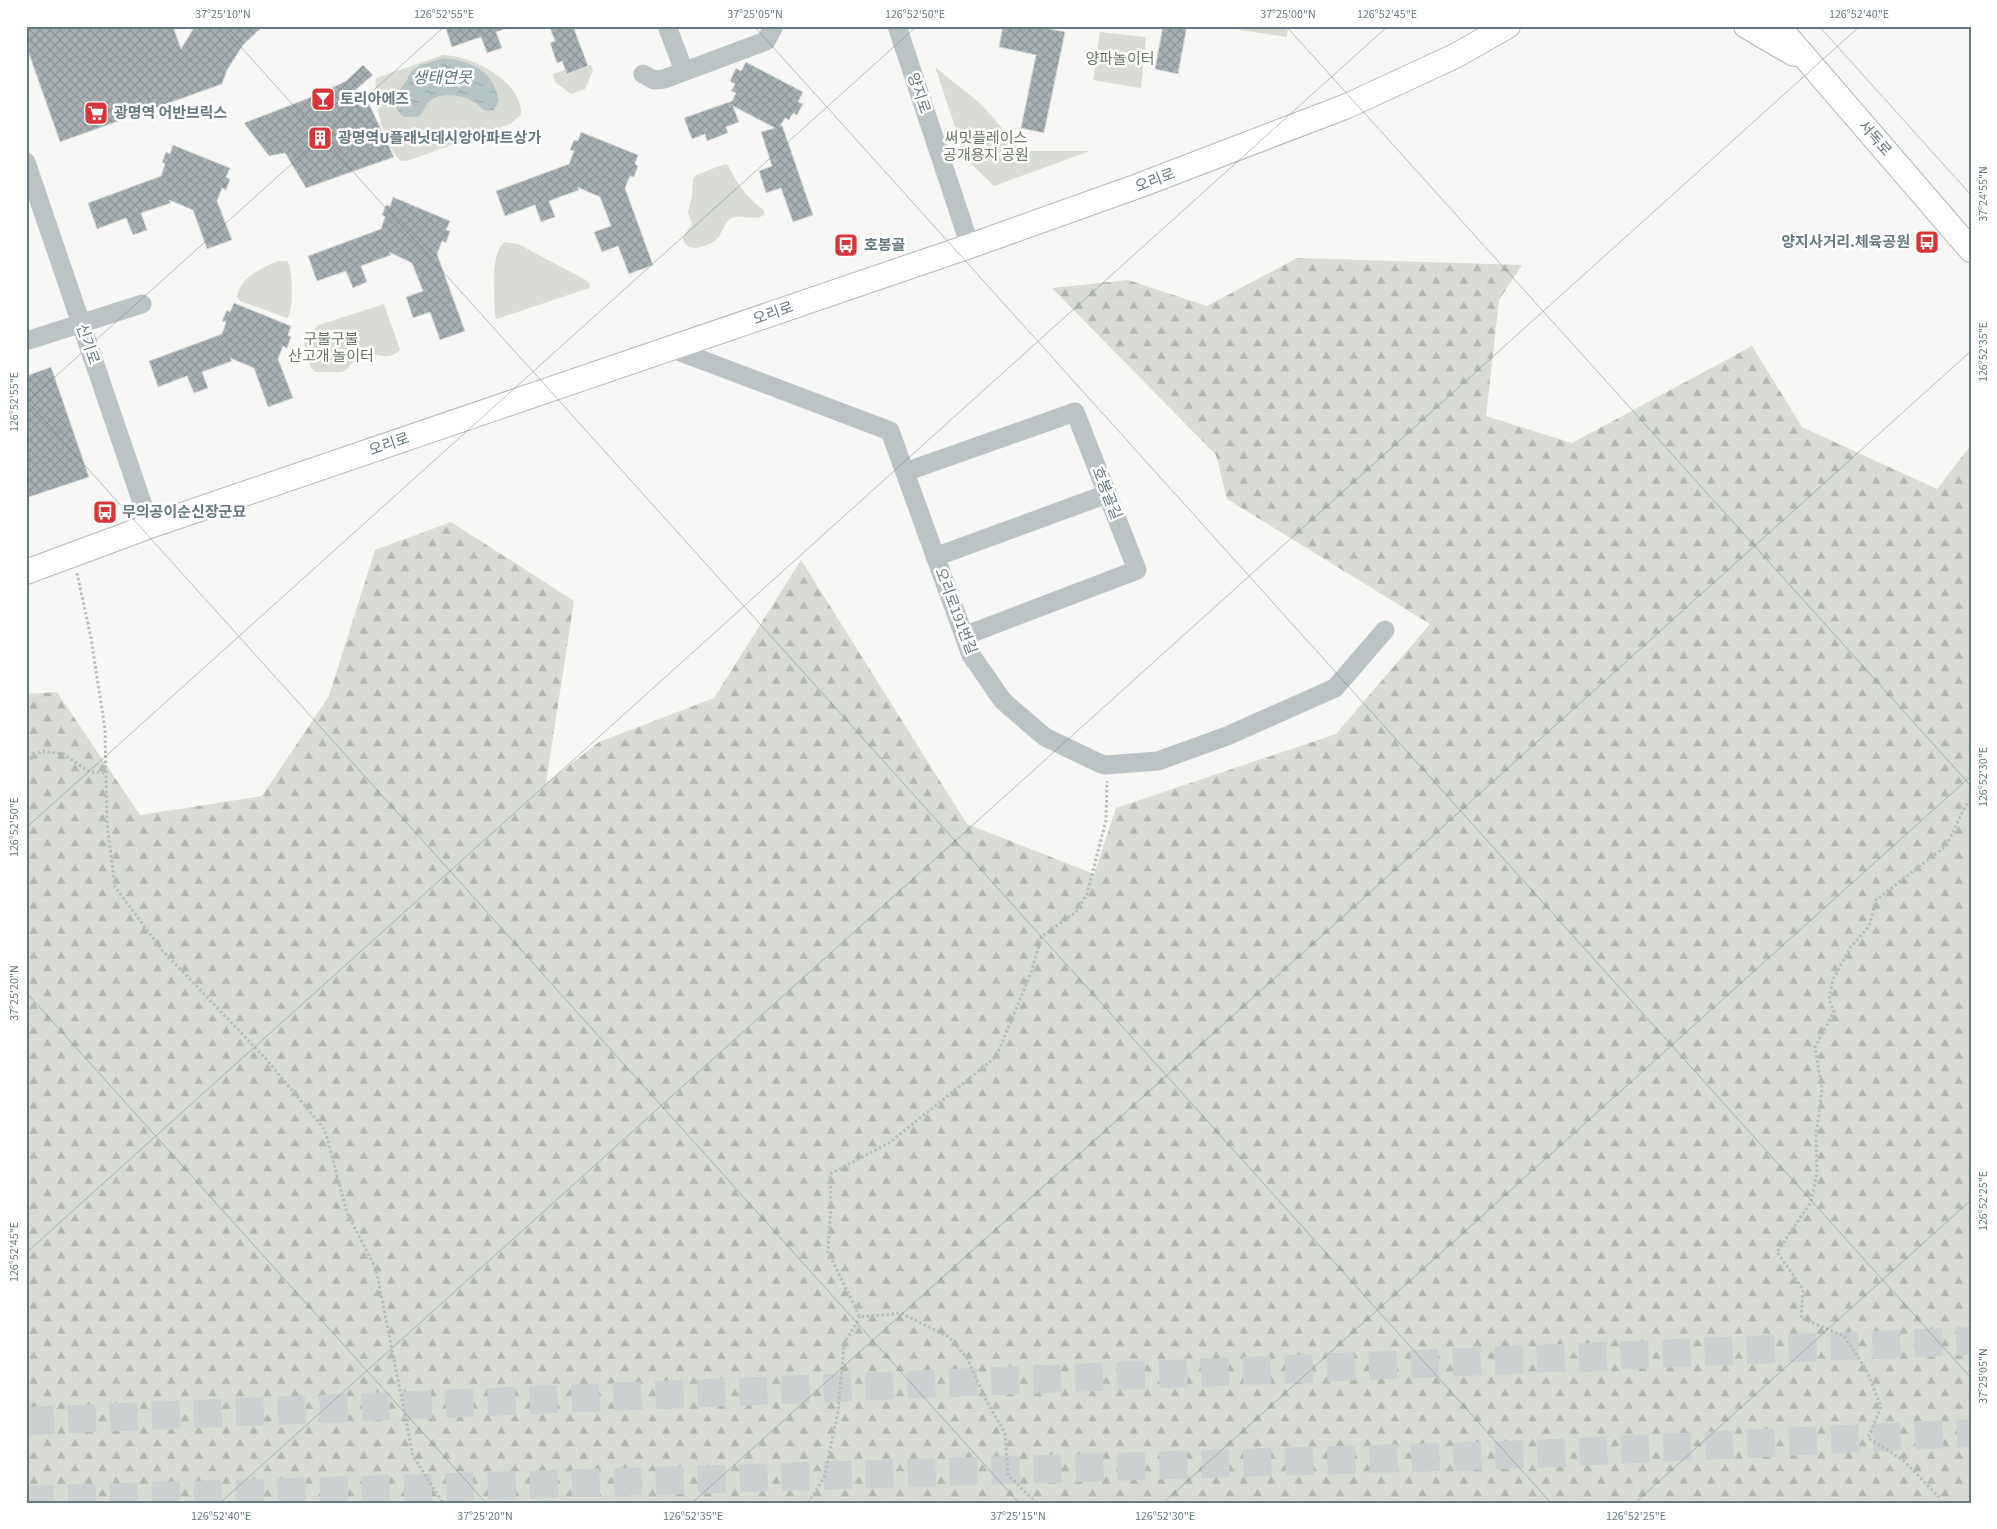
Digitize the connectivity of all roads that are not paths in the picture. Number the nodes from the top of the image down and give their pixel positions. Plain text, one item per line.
1 (667, 26) edge
2 (774, 26) edge
3 (897, 26) edge
4 (1508, 26) edge
5 (1746, 26) edge
6 (1778, 26) edge
7 (1796, 26) edge
8 (1811, 64) junction
9 (684, 71) junction
10 (643, 74) dead end
11 (26, 162) edge
12 (30, 189) edge
13 (970, 246) junction
14 (1971, 250) edge
15 (142, 304) dead end
16 (81, 323) junction
17 (26, 341) edge
18 (670, 348) junction
19 (904, 472) junction
20 (1107, 494) junction
21 (150, 526) junction
22 (936, 557) junction
23 (26, 572) edge
24 (1385, 630) dead end
25 (964, 636) junction

1 - 9 street
2 - 9 street
3 - 13 street, 양지로
4 - 13 main road, 오리로
5 - 8 main road
6 - 8 main road, 서독로
7 - 8 main road
8 - 14 main road, 서독로
9 - 10 street
11 - 12 street, 신기로
12 - 16 street, 신기로
13 - 18 main road, 오리로
15 - 16 street
16 - 17 street
16 - 21 street, 신기로
18 - 19 street, 오리로191번길
18 - 21 main road, 오리로
19 - 20 street, 호봉골길
19 - 22 street, 오리로191번길
20 - 22 street
20 - 25 street, 호봉골길
21 - 23 main road, 오리로
22 - 25 street, 오리로191번길
24 - 25 street, 오리로191번길

